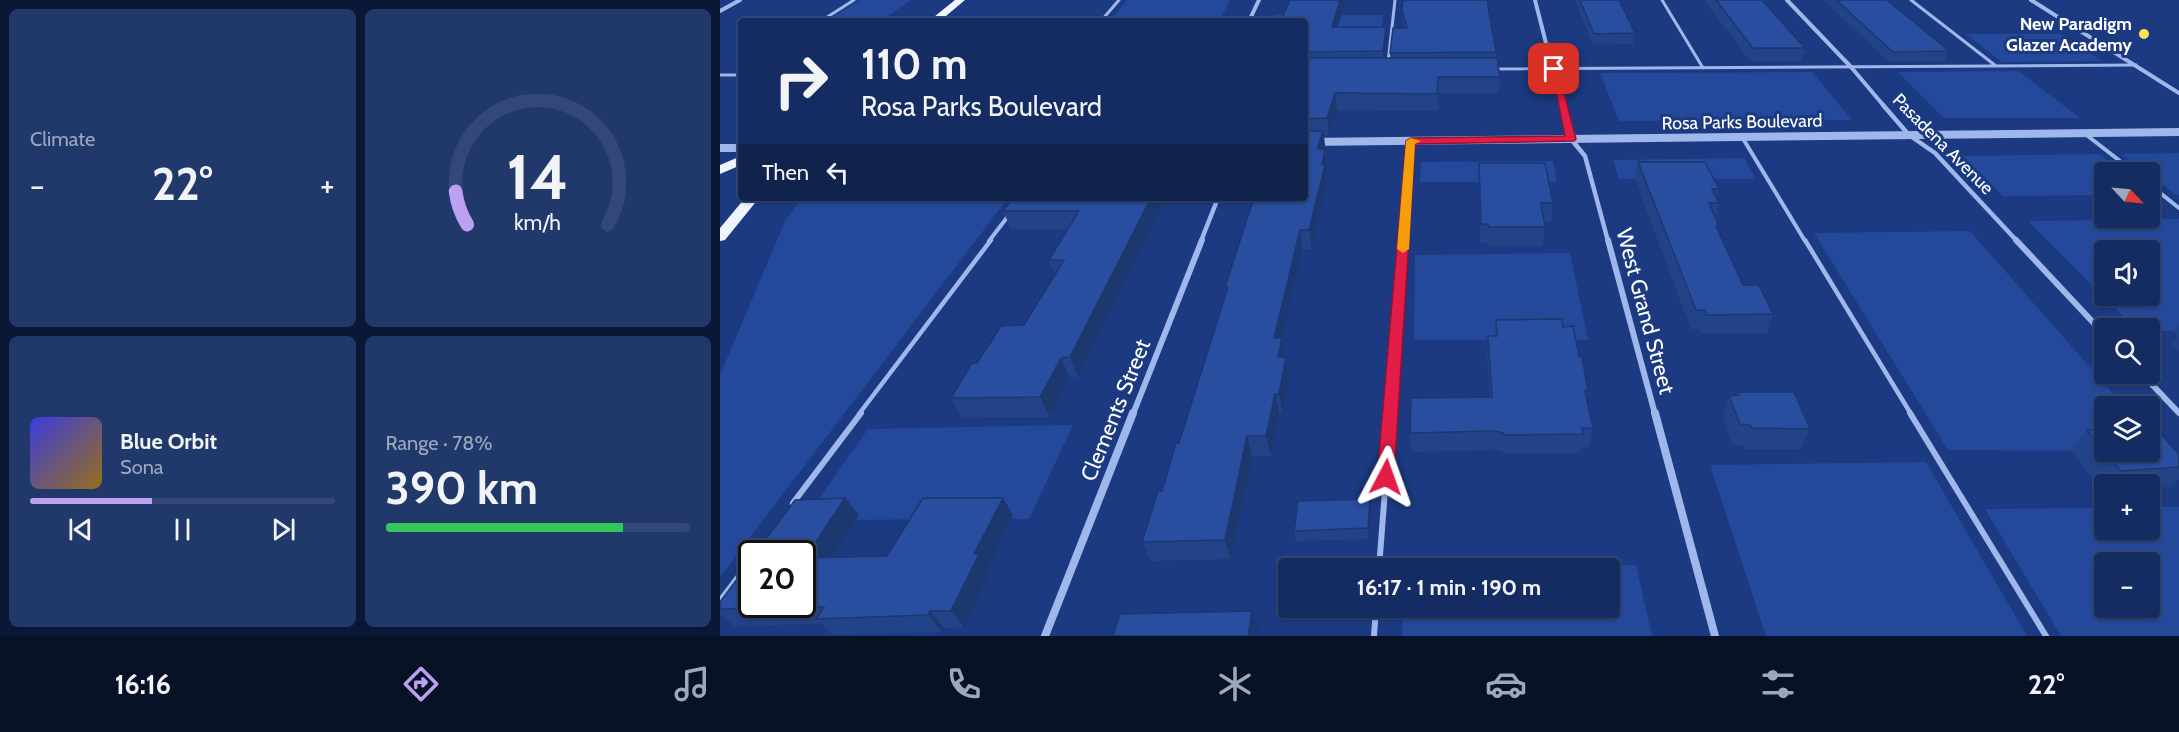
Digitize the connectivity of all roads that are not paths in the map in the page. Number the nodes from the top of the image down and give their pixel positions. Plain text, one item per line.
1 (740, 0) edge
2 (854, 0) edge
3 (961, 0) edge
4 (1119, 0) edge
5 (1259, 0) edge
6 (1395, 0) edge
7 (1535, 0) edge
8 (1662, 0) edge
9 (1787, 0) edge
10 (1911, 0) edge
11 (2031, 0) edge
12 (720, 11) edge
13 (826, 18) edge
14 (938, 18) edge
15 (1104, 18) edge
16 (1250, 18) edge
17 (2136, 65) junction
18 (1996, 66) junction
19 (1851, 67) junction
20 (1703, 68) junction
21 (1490, 69) edge
22 (1554, 69) junction
23 (1387, 70) edge
24 (738, 74) edge
25 (720, 75) edge
26 (2179, 93) edge
27 (2179, 132) edge
28 (2084, 133) junction
29 (1909, 135) junction
30 (1742, 137) junction
31 (1571, 139) junction
32 (1411, 141) junction
33 (1308, 142) edge
34 (720, 148) edge
35 (738, 148) edge
36 (738, 161) edge
37 (2121, 162) edge
38 (720, 170) edge
39 (2160, 193) edge
40 (750, 201) edge
41 (1217, 201) edge
42 (1014, 208) edge
43 (2179, 208) edge
44 (720, 237) edge
45 (2094, 323) edge
46 (2151, 384) edge
47 (2179, 414) edge
48 (791, 506) edge
49 (1380, 558) edge
50 (738, 577) edge
51 (720, 601) edge
52 (1375, 618) edge
53 (1045, 636) edge
54 (1374, 636) edge
55 (1715, 636) edge
56 (2046, 636) edge

1 - 12 street
2 - 13 lane
3 - 14 highway
4 - 15 lane
5 - 16 street
6 - 23 lane
7 - 22 street, West Grand Street
8 - 20 lane
9 - 19 street, Pasadena Avenue
10 - 18 lane
11 - 17 street
17 - 18 lane
17 - 26 street
18 - 19 lane
19 - 20 lane
19 - 29 street, Pasadena Avenue
20 - 22 lane
21 - 22 lane
22 - 31 street, West Grand Street
24 - 25 lane
27 - 28 street, Rosa Parks Boulevard
28 - 29 street, Rosa Parks Boulevard
28 - 37 lane
29 - 30 street, Rosa Parks Boulevard
29 - 45 street, Pasadena Avenue
30 - 31 street, Rosa Parks Boulevard
30 - 56 lane
31 - 32 street, Rosa Parks Boulevard
31 - 55 street, West Grand Street
32 - 33 street, Rosa Parks Boulevard
32 - 49 lane
34 - 35 street
36 - 38 highway
39 - 43 lane
40 - 44 highway
41 - 53 street, Clements Street
42 - 48 lane
46 - 47 street
50 - 51 lane
52 - 54 lane

